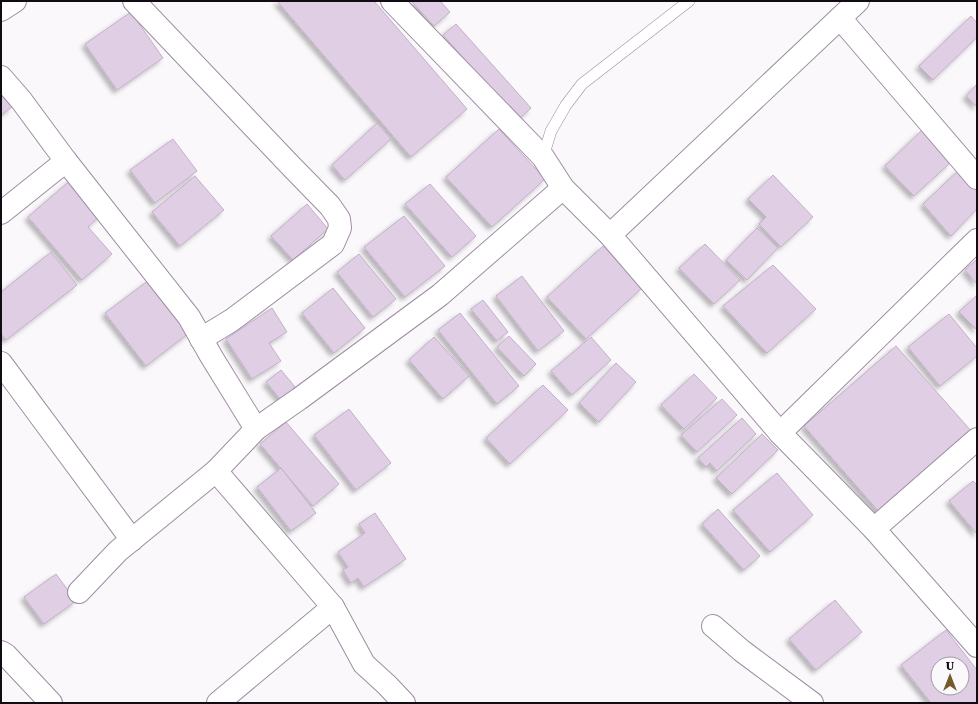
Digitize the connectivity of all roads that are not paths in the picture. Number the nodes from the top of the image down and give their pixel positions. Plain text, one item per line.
1 (15, 1) edge
2 (134, 1) edge
3 (392, 1) edge
4 (689, 1) edge
5 (858, 1) edge
6 (1, 10) edge
7 (840, 18) junction
8 (1, 77) edge
9 (543, 157) junction
10 (66, 161) junction
11 (977, 178) edge
12 (563, 188) junction
13 (1, 213) edge
14 (610, 235) junction
15 (977, 240) edge
16 (201, 339) junction
17 (1, 362) edge
18 (256, 429) junction
19 (780, 433) junction
20 (977, 439) edge
21 (216, 471) junction
22 (874, 529) junction
23 (132, 540) junction
24 (79, 592) dead end
25 (332, 606) junction
26 (712, 626) dead end
27 (977, 646) edge
28 (1, 652) edge
29 (51, 703) edge
30 (218, 703) edge
31 (404, 703) edge
32 (812, 703) edge

1 - 6 street
2 - 16 street
3 - 9 street
4 - 9 lane
5 - 7 street
7 - 11 street
7 - 14 street
8 - 10 street
9 - 12 street
10 - 13 street
10 - 16 street
12 - 14 street
12 - 18 street
14 - 19 street
15 - 19 street
16 - 18 street
17 - 23 street
18 - 21 street
19 - 22 street
20 - 22 street
21 - 23 street
21 - 25 street
22 - 27 street
23 - 24 street
25 - 30 street
25 - 31 street
26 - 32 street
28 - 29 street

